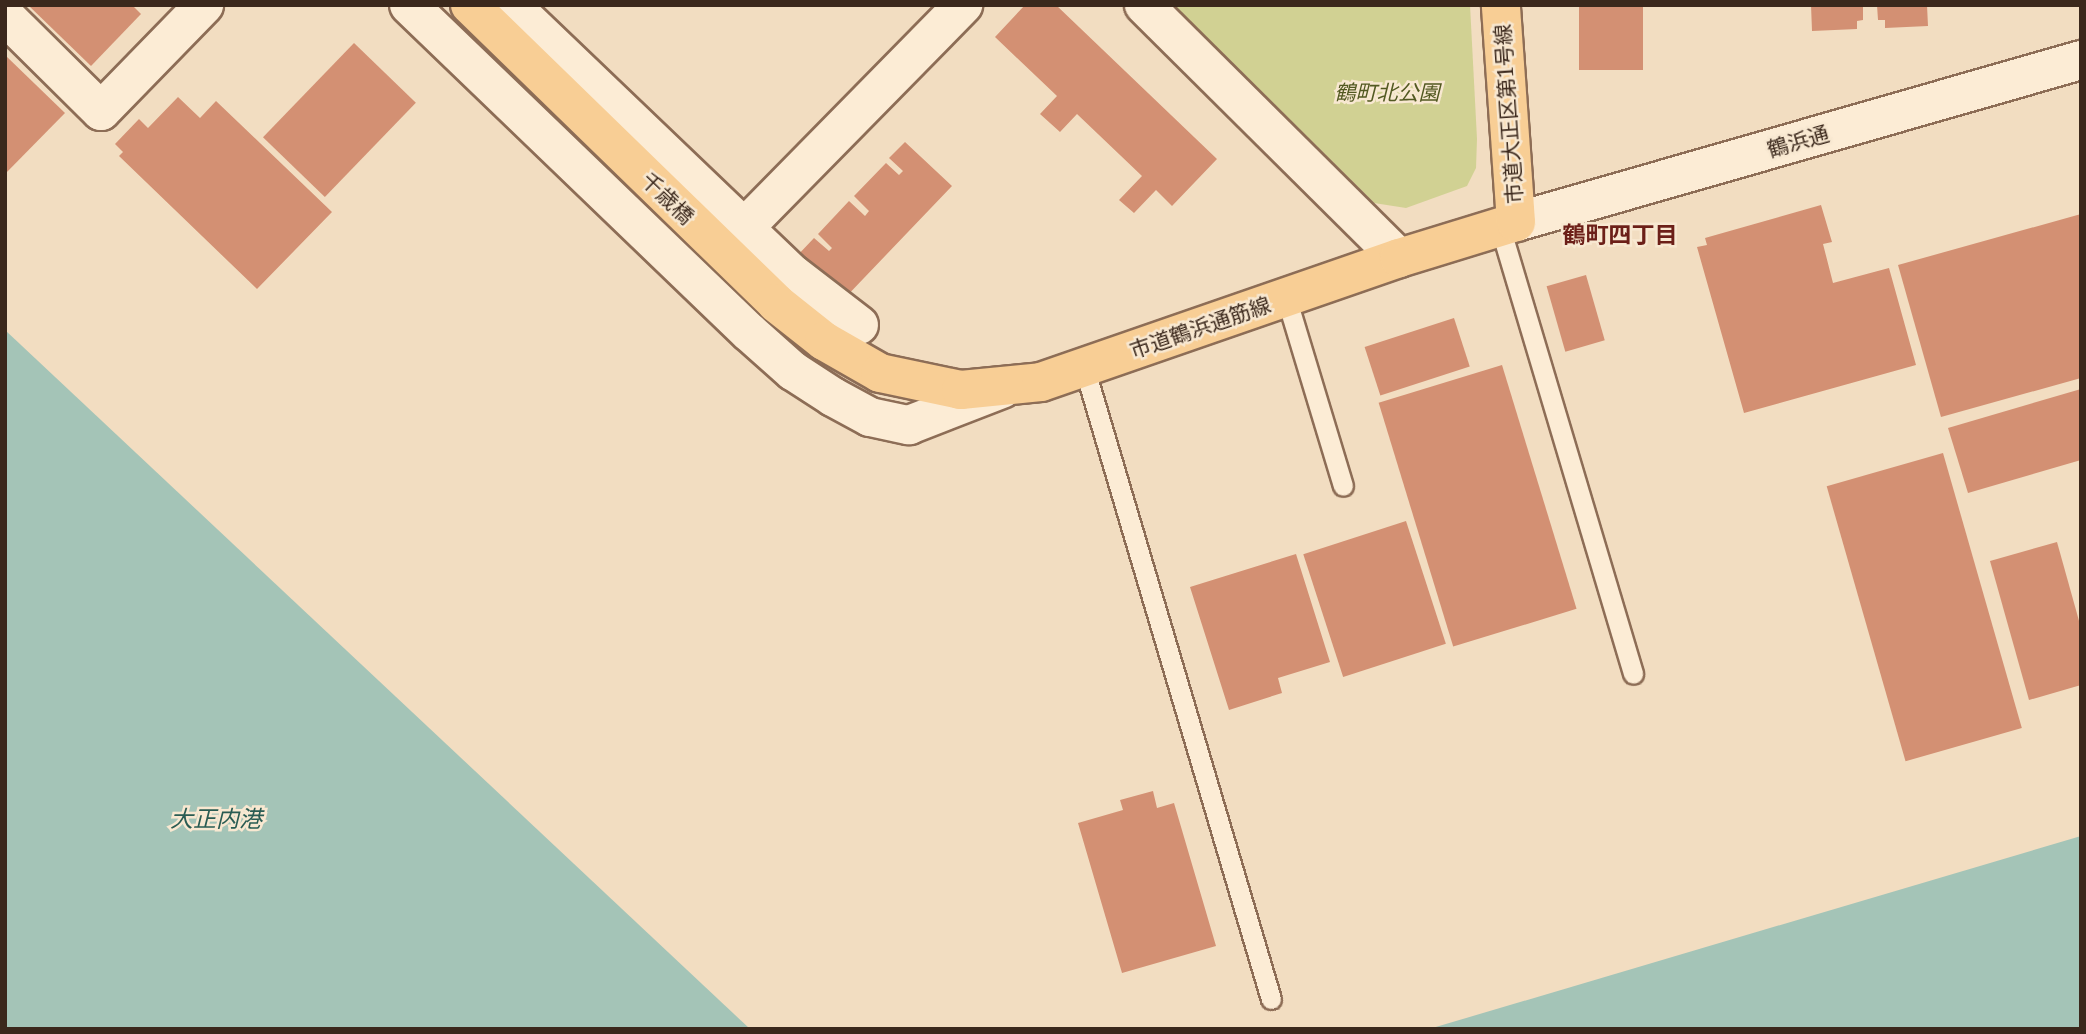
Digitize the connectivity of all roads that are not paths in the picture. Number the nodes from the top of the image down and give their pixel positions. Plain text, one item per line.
1 (204, 5) edge
2 (410, 5) edge
3 (470, 5) edge
4 (511, 5) edge
5 (963, 5) edge
6 (1144, 5) edge
7 (1501, 5) edge
8 (5, 16) edge
9 (2081, 60) edge
10 (1508, 224) junction
11 (744, 228) junction
12 (1399, 258) junction
13 (1286, 297) junction
14 (859, 325) dead end
15 (1084, 367) junction
16 (880, 373) joint
17 (1002, 389) junction
18 (1343, 486) dead end
19 (1633, 674) dead end
20 (1271, 999) dead end

1 - 8 street
2 - 17 street
3 - 16 main road, 千歳橋
4 - 11 street
5 - 11 street
6 - 12 street
7 - 10 main road, 市道大正区第1号線
9 - 10 street, 鶴浜通
10 - 12 main road, 市道鶴浜通筋線
10 - 19 lane
11 - 14 street
12 - 13 main road, 市道鶴浜通筋線
13 - 15 main road, 市道鶴浜通筋線
13 - 18 lane
15 - 17 main road, 市道鶴浜通筋線
15 - 20 lane
16 - 17 main road, 市道鶴浜通筋線

